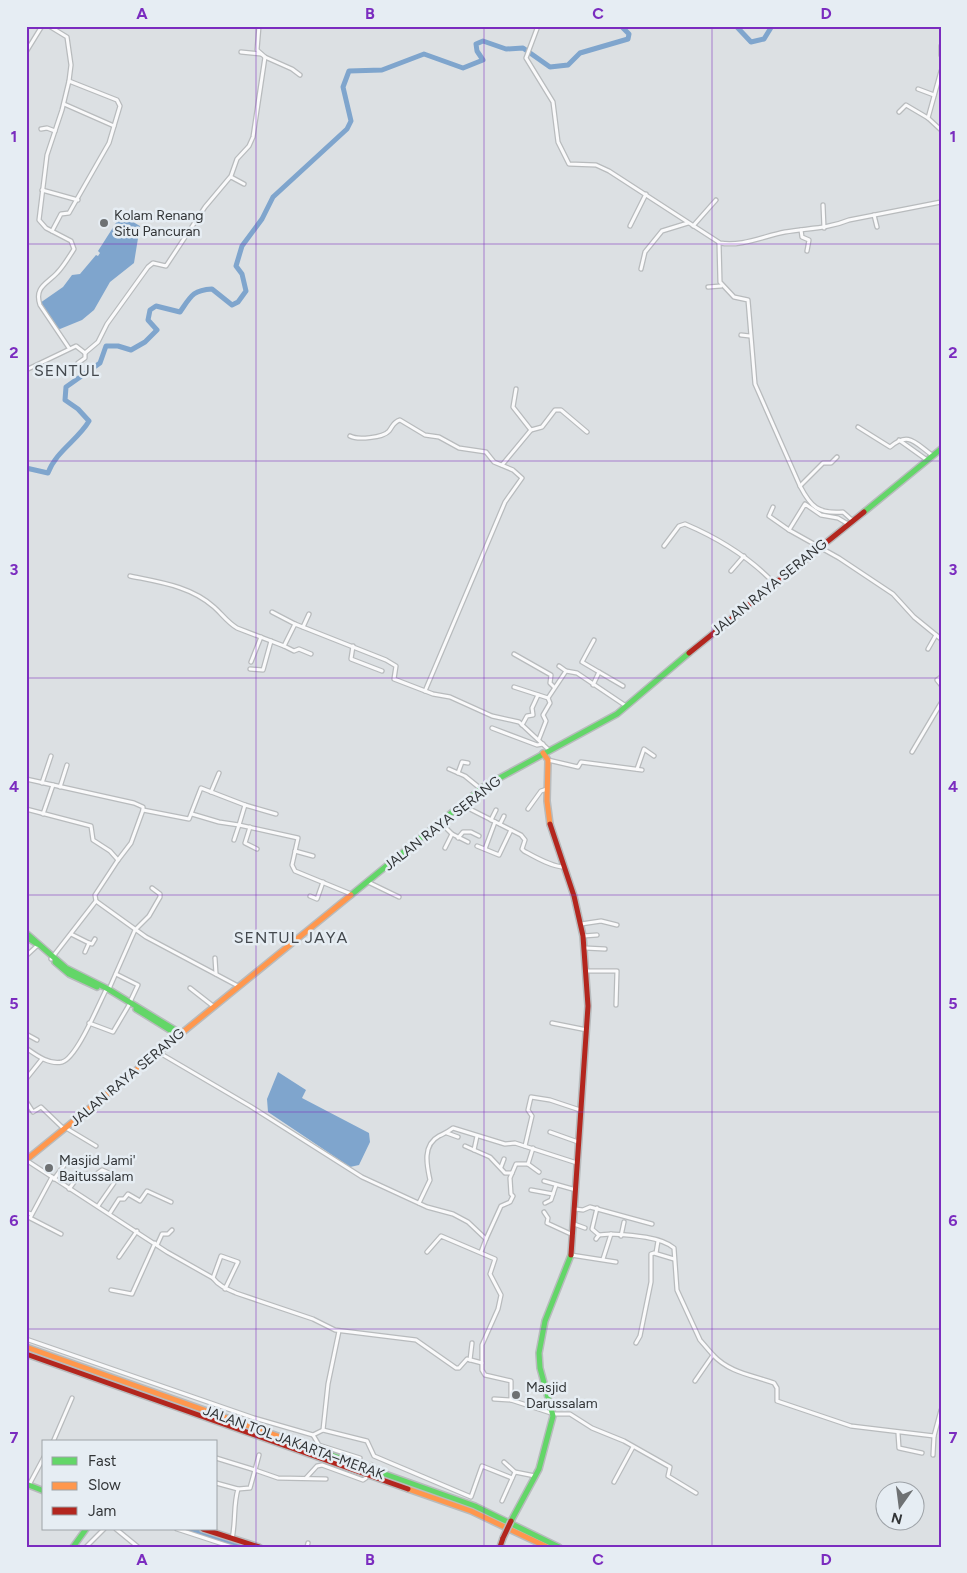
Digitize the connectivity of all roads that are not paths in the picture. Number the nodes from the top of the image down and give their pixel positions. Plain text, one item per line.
1 (42, 26) edge
2 (49, 26) edge
3 (259, 26) edge
4 (538, 26) edge
5 (941, 46) edge
6 (26, 52) edge
7 (241, 52) dead end
8 (261, 54) junction
9 (941, 55) edge
10 (265, 57) junction
11 (941, 71) edge
12 (300, 75) dead end
13 (69, 81) junction
14 (918, 89) dead end
15 (934, 95) junction
16 (64, 104) junction
17 (899, 112) dead end
18 (928, 118) junction
19 (114, 126) junction
20 (41, 129) dead end
21 (941, 130) edge
22 (55, 131) junction
23 (231, 177) junction
24 (244, 184) dead end
25 (42, 190) junction
26 (646, 194) junction
27 (78, 200) junction
28 (716, 200) dead end
29 (941, 202) edge
30 (823, 206) dead end
31 (874, 215) junction
32 (688, 223) junction
33 (630, 226) dead end
34 (692, 226) junction
35 (877, 227) dead end
36 (824, 228) junction
37 (801, 230) junction
38 (52, 231) junction
39 (719, 243) junction
40 (807, 251) dead end
41 (641, 269) dead end
42 (708, 286) dead end
43 (722, 286) junction
44 (741, 336) dead end
45 (750, 336) junction
46 (69, 348) junction
47 (85, 353) junction
48 (78, 363) dead end
49 (26, 370) edge
50 (516, 389) dead end
51 (858, 428) dead end
52 (531, 430) junction
53 (587, 432) dead end
54 (350, 436) dead end
55 (899, 440) junction
56 (940, 450) edge
57 (933, 456) junction
58 (837, 457) dead end
59 (928, 460) junction
60 (502, 465) junction
61 (800, 486) junction
62 (773, 507) dead end
63 (850, 522) junction
64 (789, 530) junction
65 (664, 546) dead end
66 (818, 546) junction
67 (744, 556) junction
68 (731, 572) dead end
69 (130, 576) dead end
70 (775, 583) junction
71 (272, 612) dead end
72 (309, 614) dead end
73 (295, 624) junction
74 (303, 627) junction
75 (936, 635) junction
76 (261, 637) junction
77 (941, 639) edge
78 (270, 640) junction
79 (594, 640) dead end
80 (284, 646) junction
81 (353, 646) junction
82 (928, 649) dead end
83 (311, 654) dead end
84 (514, 654) dead end
85 (251, 662) dead end
86 (559, 666) dead end
87 (250, 670) dead end
88 (382, 671) dead end
89 (566, 671) junction
90 (586, 671) dead end
91 (599, 672) junction
92 (582, 677) junction
93 (941, 677) edge
94 (593, 685) junction
95 (941, 685) edge
96 (623, 686) dead end
97 (514, 687) dead end
98 (554, 687) junction
99 (425, 691) junction
100 (538, 695) junction
101 (548, 698) junction
102 (941, 703) edge
103 (626, 706) junction
104 (522, 725) junction
105 (492, 728) dead end
106 (539, 739) junction
107 (543, 744) junction
108 (546, 752) junction
109 (912, 752) dead end
110 (51, 756) dead end
111 (654, 756) dead end
112 (548, 760) junction
113 (468, 763) dead end
114 (67, 765) dead end
115 (449, 769) dead end
116 (636, 769) junction
117 (642, 770) dead end
118 (219, 773) dead end
119 (458, 773) junction
120 (26, 779) edge
121 (42, 783) junction
122 (53, 785) junction
123 (60, 787) junction
124 (481, 789) junction
125 (546, 789) junction
126 (211, 792) junction
127 (245, 805) junction
128 (462, 805) junction
129 (26, 809) edge
130 (528, 809) dead end
131 (143, 810) junction
132 (496, 810) dead end
133 (43, 814) junction
134 (192, 814) junction
135 (276, 814) dead end
136 (504, 816) dead end
137 (493, 821) junction
138 (441, 823) junction
139 (500, 824) junction
140 (238, 825) junction
141 (250, 827) junction
142 (511, 830) junction
143 (452, 834) junction
144 (478, 836) dead end
145 (458, 838) junction
146 (234, 840) dead end
147 (468, 842) dead end
148 (477, 846) dead end
149 (445, 848) dead end
150 (257, 849) dead end
151 (484, 849) junction
152 (295, 851) junction
153 (313, 856) dead end
154 (118, 860) junction
155 (565, 867) junction
156 (323, 882) junction
157 (368, 882) junction
158 (152, 888) dead end
159 (352, 894) junction
160 (310, 896) dead end
161 (399, 897) dead end
162 (96, 901) junction
163 (581, 924) junction
164 (617, 925) dead end
165 (135, 930) junction
166 (26, 933) edge
167 (72, 934) junction
168 (598, 935) dead end
169 (583, 936) junction
170 (26, 937) edge
171 (95, 939) dead end
172 (89, 943) junction
173 (38, 945) junction
174 (585, 948) junction
175 (605, 948) dead end
176 (85, 952) dead end
177 (26, 956) edge
178 (52, 958) junction
179 (215, 958) dead end
180 (586, 971) junction
181 (116, 974) junction
182 (216, 974) junction
183 (238, 986) junction
184 (190, 988) dead end
185 (107, 990) junction
186 (129, 1003) junction
187 (213, 1006) junction
188 (616, 1006) dead end
189 (89, 1023) junction
190 (552, 1023) dead end
191 (587, 1030) junction
192 (26, 1034) edge
193 (179, 1034) junction
194 (37, 1040) dead end
195 (26, 1048) edge
196 (158, 1052) junction
197 (42, 1059) junction
198 (26, 1079) edge
199 (26, 1101) edge
200 (580, 1110) junction
201 (65, 1128) junction
202 (550, 1132) dead end
203 (447, 1134) junction
204 (477, 1136) junction
205 (458, 1137) dead end
206 (578, 1142) junction
207 (96, 1146) dead end
208 (465, 1146) dead end
209 (525, 1146) junction
210 (533, 1148) junction
211 (474, 1150) junction
212 (69, 1159) dead end
213 (504, 1159) dead end
214 (26, 1160) edge
215 (577, 1163) junction
216 (528, 1164) junction
217 (501, 1167) junction
218 (539, 1172) dead end
219 (512, 1173) junction
220 (53, 1178) junction
221 (544, 1181) dead end
222 (556, 1185) junction
223 (69, 1189) junction
224 (531, 1190) dead end
225 (576, 1190) junction
226 (553, 1194) junction
227 (171, 1202) dead end
228 (419, 1202) junction
229 (545, 1203) dead end
230 (98, 1206) junction
231 (596, 1208) junction
232 (575, 1209) junction
233 (26, 1212) edge
234 (544, 1212) dead end
235 (110, 1213) junction
236 (31, 1214) junction
237 (624, 1222) dead end
238 (574, 1224) junction
239 (652, 1224) dead end
240 (586, 1228) dead end
241 (172, 1230) dead end
242 (137, 1232) junction
243 (61, 1234) dead end
244 (611, 1234) junction
245 (574, 1235) junction
246 (599, 1235) junction
247 (620, 1236) junction
248 (486, 1239) junction
249 (596, 1239) dead end
250 (658, 1241) junction
251 (156, 1244) junction
252 (427, 1252) dead end
253 (481, 1252) junction
254 (656, 1253) junction
255 (571, 1255) junction
256 (119, 1256) dead end
257 (674, 1258) junction
258 (603, 1259) junction
259 (616, 1262) dead end
260 (213, 1278) junction
261 (225, 1288) junction
262 (111, 1290) dead end
263 (340, 1331) junction
264 (26, 1339) edge
265 (472, 1343) dead end
266 (636, 1343) dead end
267 (26, 1347) edge
268 (26, 1354) edge
269 (713, 1355) junction
270 (470, 1360) junction
271 (482, 1363) junction
272 (695, 1381) dead end
273 (72, 1398) dead end
274 (494, 1398) dead end
275 (511, 1400) junction
276 (941, 1410) edge
277 (554, 1414) junction
278 (323, 1430) junction
279 (898, 1433) junction
280 (313, 1435) junction
281 (934, 1436) junction
282 (54, 1440) edge
283 (634, 1447) junction
284 (922, 1453) dead end
285 (259, 1455) dead end
286 (933, 1455) dead end
287 (374, 1456) junction
288 (360, 1458) dead end
289 (42, 1459) edge
290 (218, 1459) edge
291 (372, 1462) tunnel mouth
292 (504, 1462) dead end
293 (254, 1470) junction
294 (515, 1472) junction
295 (535, 1476) junction
296 (306, 1478) junction
297 (366, 1478) dead end
298 (512, 1478) junction
299 (326, 1479) dead end
300 (614, 1482) dead end
301 (218, 1484) edge
302 (27, 1485) edge
303 (238, 1489) junction
304 (42, 1490) edge
305 (696, 1493) dead end
306 (502, 1500) dead end
307 (85, 1530) edge
308 (103, 1530) edge
309 (117, 1530) edge
310 (180, 1530) edge
311 (211, 1530) edge
312 (232, 1539) junction
313 (73, 1547) edge
314 (86, 1547) edge
315 (138, 1547) edge
316 (232, 1547) edge
317 (259, 1547) edge
318 (500, 1547) edge
319 (547, 1547) edge
320 (559, 1547) edge

1 - 6 street
2 - 13 street
3 - 8 street
4 - 26 street
5 - 9 street
7 - 8 street
8 - 10 street
10 - 12 street
10 - 23 street
11 - 15 street
13 - 16 street
13 - 19 street
14 - 15 street
15 - 18 street
16 - 19 street
16 - 22 street
17 - 18 street
18 - 21 street
19 - 27 street
20 - 22 street
22 - 25 street
23 - 24 street
23 - 47 street
25 - 27 street
25 - 38 street
26 - 32 street
26 - 33 street
27 - 38 street
28 - 34 street
29 - 31 street
30 - 36 street
31 - 35 street
31 - 36 street
32 - 34 street
32 - 41 street
34 - 39 street
36 - 37 street
37 - 39 street
37 - 40 street
38 - 46 street
39 - 43 street
42 - 43 street
43 - 45 street
44 - 45 street
45 - 61 street
46 - 47 street
46 - 49 street
47 - 48 street
50 - 52 street
51 - 55 street
52 - 53 street
52 - 60 street
54 - 60 street
55 - 57 street
55 - 59 street
56 - 57 main road, JALAN RAYA SERANG
57 - 59 main road, JALAN RAYA SERANG
58 - 61 street
59 - 63 main road, JALAN RAYA SERANG
60 - 99 street
61 - 63 street
62 - 64 street
63 - 64 street
63 - 66 main road, JALAN RAYA SERANG
64 - 66 street
65 - 67 street
66 - 70 main road, JALAN RAYA SERANG
66 - 75 street
67 - 68 street
67 - 70 street
69 - 76 street
70 - 103 main road, JALAN RAYA SERANG
71 - 73 street
72 - 74 street
73 - 74 street
73 - 80 street
74 - 81 street
75 - 77 street
75 - 82 street
76 - 78 street
76 - 85 street
78 - 80 street
78 - 87 street
79 - 91 street
80 - 83 street
81 - 88 street
81 - 99 street
84 - 98 street
86 - 89 street
89 - 92 street
89 - 98 street
90 - 92 street
91 - 94 street
91 - 96 street
92 - 94 street
93 - 95 street
94 - 103 street
97 - 100 street
98 - 101 street
99 - 104 street
100 - 101 street
100 - 104 street
101 - 106 street
102 - 109 street
103 - 108 main road, JALAN RAYA SERANG
104 - 106 street
105 - 107 street
106 - 107 street
107 - 108 street
108 - 112 main road
108 - 124 main road, JALAN RAYA SERANG
110 - 121 street
111 - 116 street
112 - 116 street
112 - 125 main road
113 - 119 street
114 - 123 street
115 - 119 street
116 - 117 street
118 - 126 street
119 - 124 street
120 - 121 street
121 - 122 street
122 - 123 street
122 - 133 street
123 - 131 street
124 - 128 main road, JALAN RAYA SERANG
125 - 130 street
125 - 155 main road
126 - 127 street
126 - 134 street
127 - 135 street
127 - 140 street
128 - 137 street
128 - 138 main road, JALAN RAYA SERANG
129 - 133 street
131 - 134 street
131 - 154 street
132 - 137 street
133 - 154 street
134 - 140 street
136 - 139 street
137 - 139 street
137 - 151 street
138 - 143 street
138 - 157 main road, JALAN RAYA SERANG
139 - 142 street
140 - 141 street
140 - 146 street
141 - 150 street
141 - 152 street
142 - 151 street
142 - 155 street
143 - 145 street
143 - 149 street
144 - 145 street
145 - 147 street
148 - 151 street
152 - 153 street
152 - 156 street
154 - 162 street
155 - 163 main road
156 - 159 street
156 - 160 street
157 - 159 main road, JALAN RAYA SERANG
157 - 161 street
158 - 165 street
159 - 183 main road, JALAN RAYA SERANG
162 - 165 street
162 - 167 street
163 - 164 street
163 - 169 main road
165 - 181 street
165 - 182 street
166 - 178 main road
167 - 172 street
167 - 178 street
168 - 169 street
169 - 174 main road
170 - 173 main road
171 - 172 street
172 - 176 street
173 - 177 street
173 - 178 main road
174 - 175 street
174 - 180 main road
178 - 185 main road
179 - 182 street
180 - 188 street
180 - 191 main road
181 - 185 street
181 - 186 street
182 - 183 street
183 - 187 main road, JALAN RAYA SERANG
184 - 187 street
185 - 186 main road
185 - 189 street
186 - 189 street
186 - 193 main road
187 - 193 main road, JALAN RAYA SERANG
189 - 197 street
190 - 191 street
191 - 200 main road
192 - 194 street
193 - 196 main road, JALAN RAYA SERANG
195 - 197 street
196 - 201 main road, JALAN RAYA SERANG
196 - 228 street
197 - 198 street
199 - 201 street
200 - 206 main road
200 - 209 street
201 - 207 street
201 - 214 main road, JALAN RAYA SERANG
202 - 206 street
203 - 204 street
203 - 205 street
203 - 228 street
204 - 209 street
204 - 211 street
206 - 215 main road
208 - 211 street
209 - 210 street
210 - 215 street
210 - 216 street
211 - 217 street
212 - 220 street
213 - 217 street
214 - 220 street
215 - 225 main road
216 - 218 street
216 - 219 street
217 - 219 street
219 - 248 street
220 - 223 street
220 - 236 street
221 - 222 street
222 - 225 street
222 - 226 street
223 - 230 street
223 - 230 street
224 - 226 street
225 - 232 main road
226 - 229 street
227 - 235 street
228 - 248 street
230 - 235 street
231 - 232 street
231 - 239 street
231 - 246 street
232 - 238 main road
233 - 236 street
234 - 245 street
235 - 242 street
236 - 243 street
237 - 247 street
238 - 240 street
238 - 245 main road
241 - 251 street
242 - 251 street
242 - 256 street
244 - 246 street
244 - 247 street
244 - 258 street
245 - 255 main road
246 - 249 street
247 - 250 street
248 - 253 street
250 - 254 street
250 - 257 street
251 - 260 street
251 - 262 street
252 - 253 street
253 - 271 street
254 - 257 street
254 - 266 street
255 - 258 street
255 - 277 main road
257 - 269 street
258 - 259 street
260 - 261 street
260 - 261 street
261 - 263 street
263 - 270 street
263 - 278 street
264 - 280 street
265 - 270 street
267 - 320 main road, JALAN TOL JAKARTA–MERAK
268 - 319 main road, JALAN TOL JAKARTA–MERAK
269 - 272 street
269 - 279 street
270 - 271 street
271 - 275 street
273 - 282 street
274 - 275 street
275 - 277 street
276 - 281 street
277 - 283 street
277 - 295 main road
278 - 280 street
278 - 287 street
279 - 281 street
279 - 284 street
280 - 288 street
281 - 286 street
283 - 300 street
283 - 305 street
285 - 293 street
287 - 291 street
287 - 298 street
289 - 302 street
290 - 293 street
292 - 294 street
293 - 296 street
293 - 303 street
294 - 295 street
294 - 298 street
295 - 318 main road, bridge
296 - 297 street
296 - 299 street
298 - 306 street
301 - 303 street
302 - 304 main road
303 - 312 street
307 - 313 main road
308 - 314 street
309 - 315 street
310 - 316 street
311 - 312 main road
312 - 317 main road

